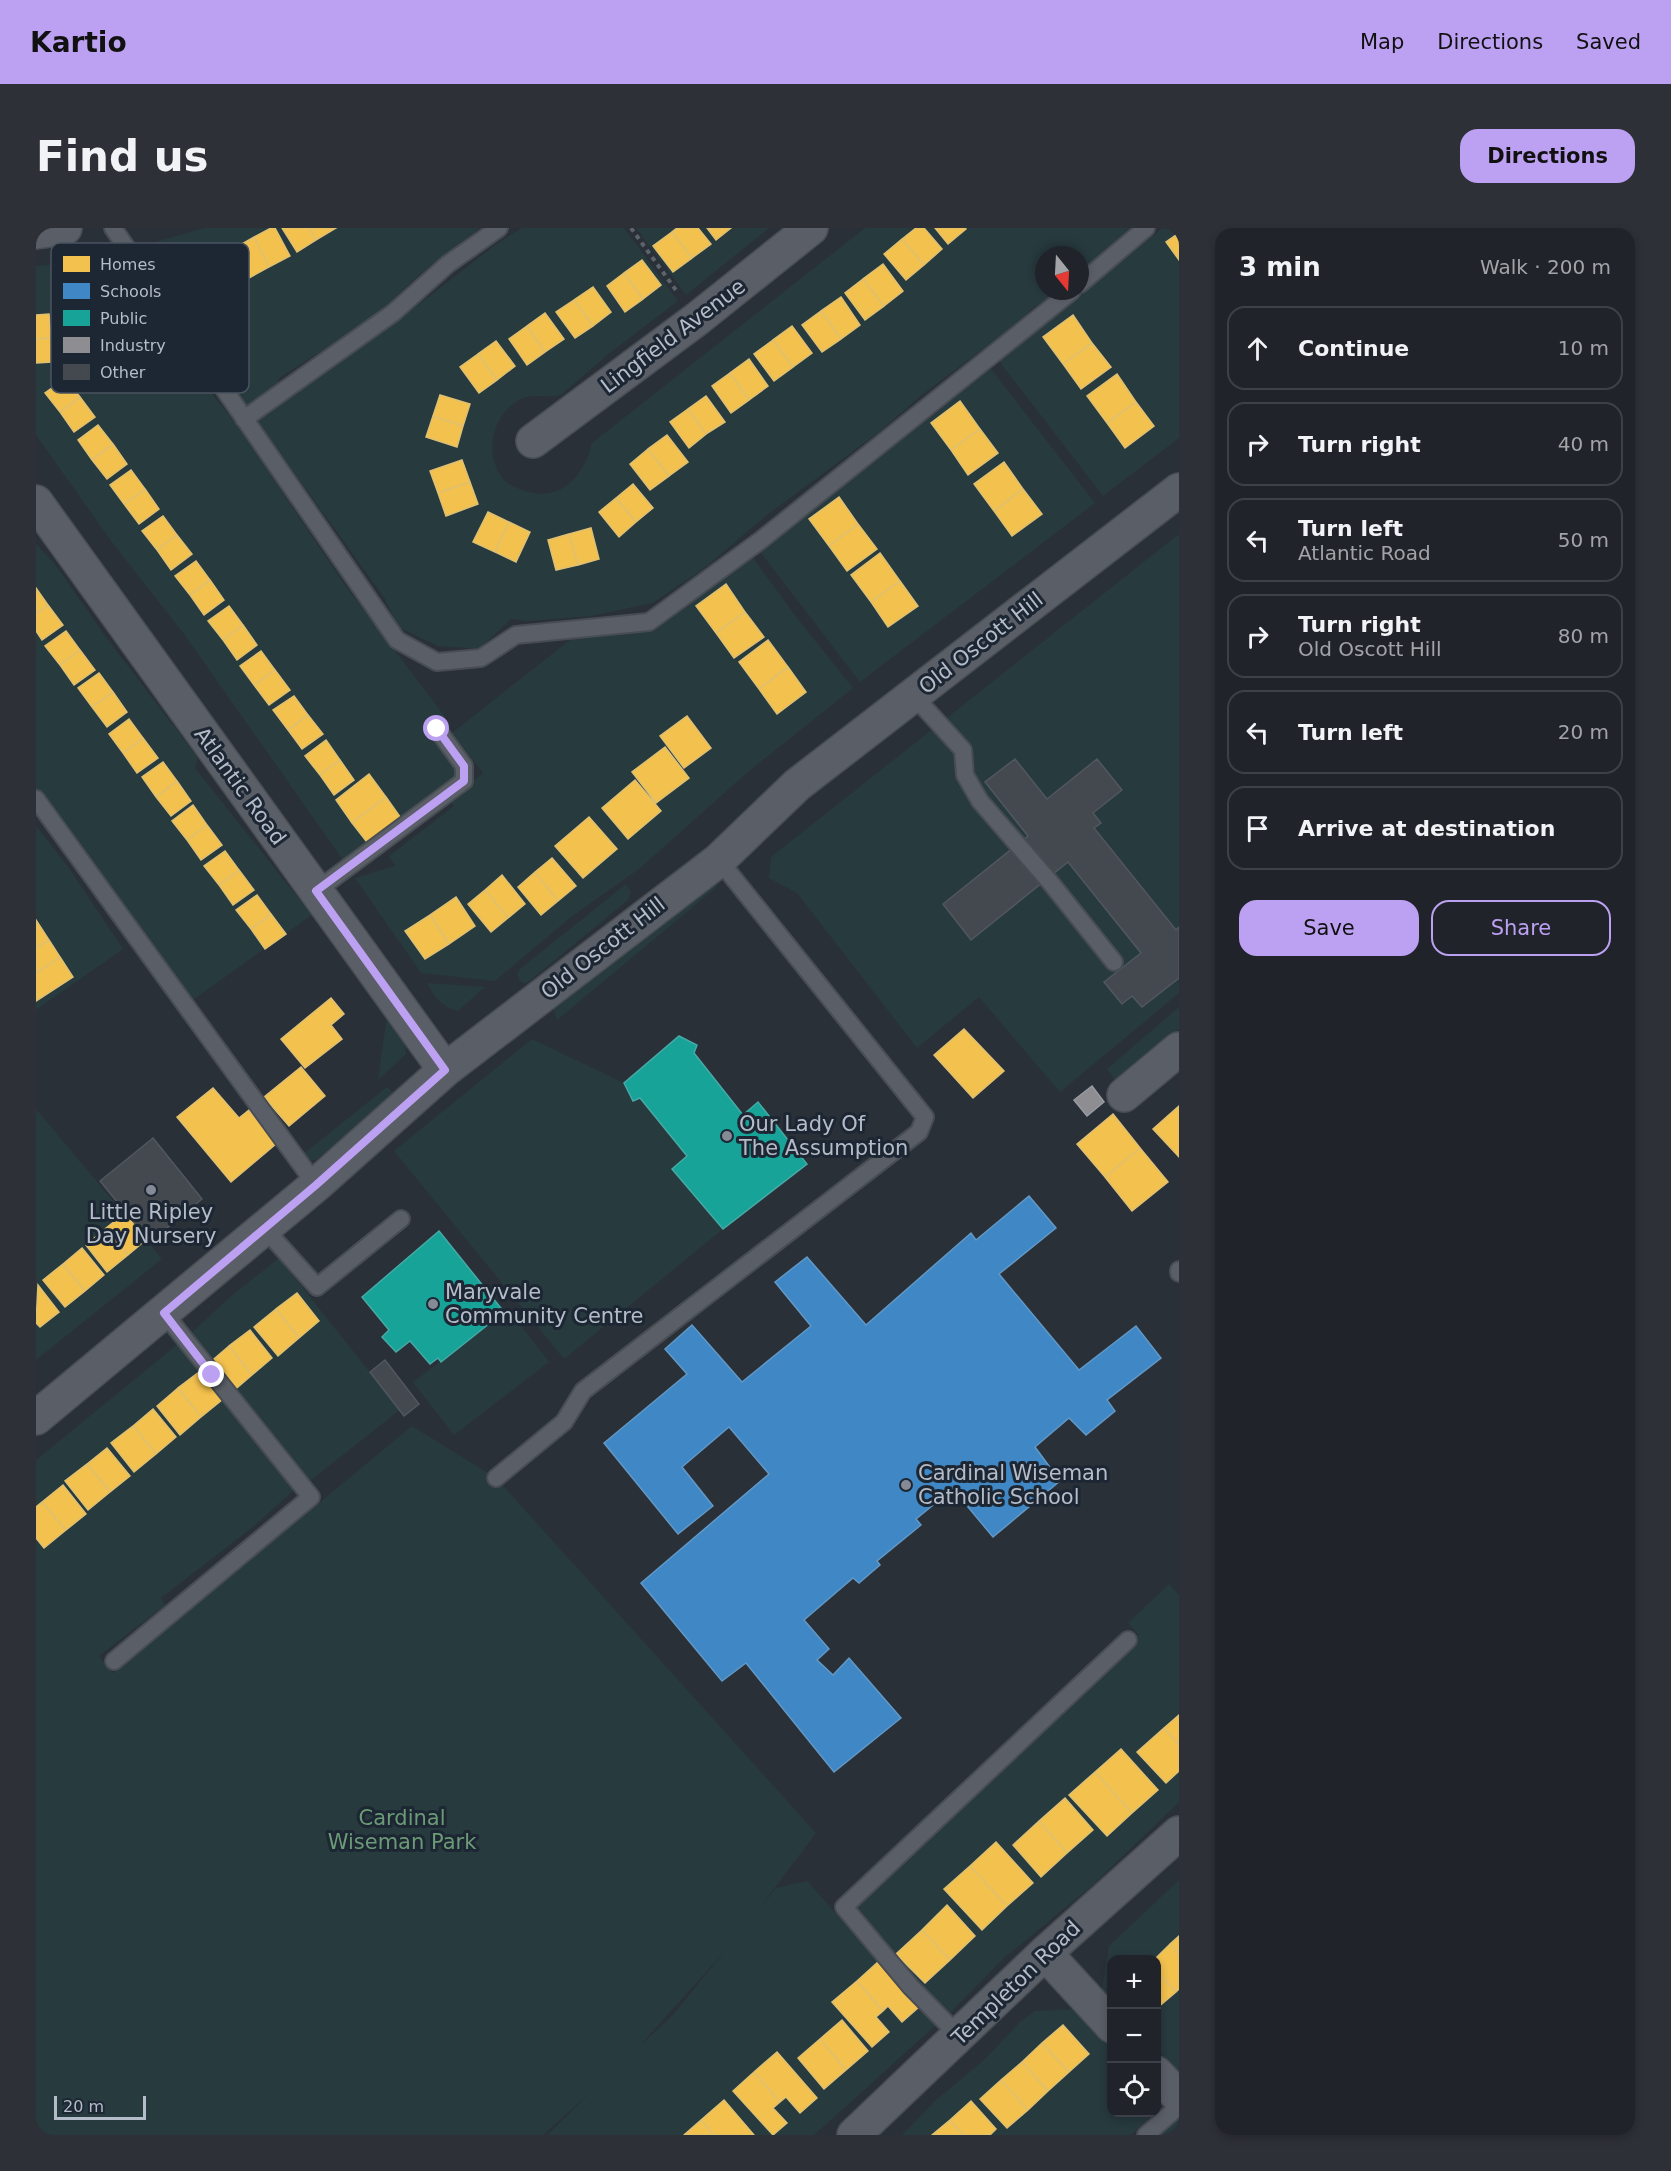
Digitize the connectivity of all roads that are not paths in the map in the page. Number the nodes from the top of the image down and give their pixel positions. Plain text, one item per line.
1 (64, 228) edge
2 (113, 228) edge
3 (499, 228) edge
4 (811, 228) edge
5 (1146, 228) edge
6 (36, 232) edge
7 (123, 243) edge
8 (1089, 276) edge
9 (1061, 300) edge
10 (226, 393) edge
11 (244, 419) junction
12 (532, 441) dead end
13 (1179, 490) edge
14 (36, 501) edge
15 (913, 695) junction
16 (437, 729) dead end
17 (36, 799) edge
18 (719, 860) junction
19 (316, 891) junction
20 (1114, 962) dead end
21 (1179, 1048) edge
22 (445, 1070) junction
23 (1124, 1095) dead end
24 (316, 1185) junction
25 (401, 1219) dead end
26 (264, 1228) junction
27 (164, 1313) junction
28 (36, 1418) edge
29 (496, 1478) dead end
30 (1128, 1640) dead end
31 (114, 1661) dead end
32 (1179, 1833) edge
33 (1045, 1953) junction
34 (1107, 2021) edge
35 (960, 2037) junction
36 (1161, 2078) edge
37 (1179, 2097) edge
38 (1179, 2106) edge
39 (854, 2135) edge
40 (1146, 2135) edge

1 - 6 street
2 - 7 lane
3 - 11 lane
4 - 12 street, Lingfield Avenue
5 - 8 lane
9 - 11 lane
10 - 11 lane
13 - 15 street, Old Oscott Hill
14 - 19 street, Atlantic Road
15 - 18 street, Old Oscott Hill
15 - 20 lane
16 - 19 lane
17 - 24 lane
18 - 22 street, Old Oscott Hill
18 - 29 lane
19 - 22 street, Atlantic Road
21 - 23 street
22 - 24 street, Old Oscott Hill
24 - 26 street, Old Oscott Hill
25 - 26 lane
26 - 27 street, Old Oscott Hill
27 - 28 street, Old Oscott Hill
27 - 31 lane
30 - 35 lane
32 - 33 street, Templeton Road
33 - 34 street
33 - 35 street, Templeton Road
35 - 39 street, Templeton Road
36 - 37 street
38 - 40 lane

